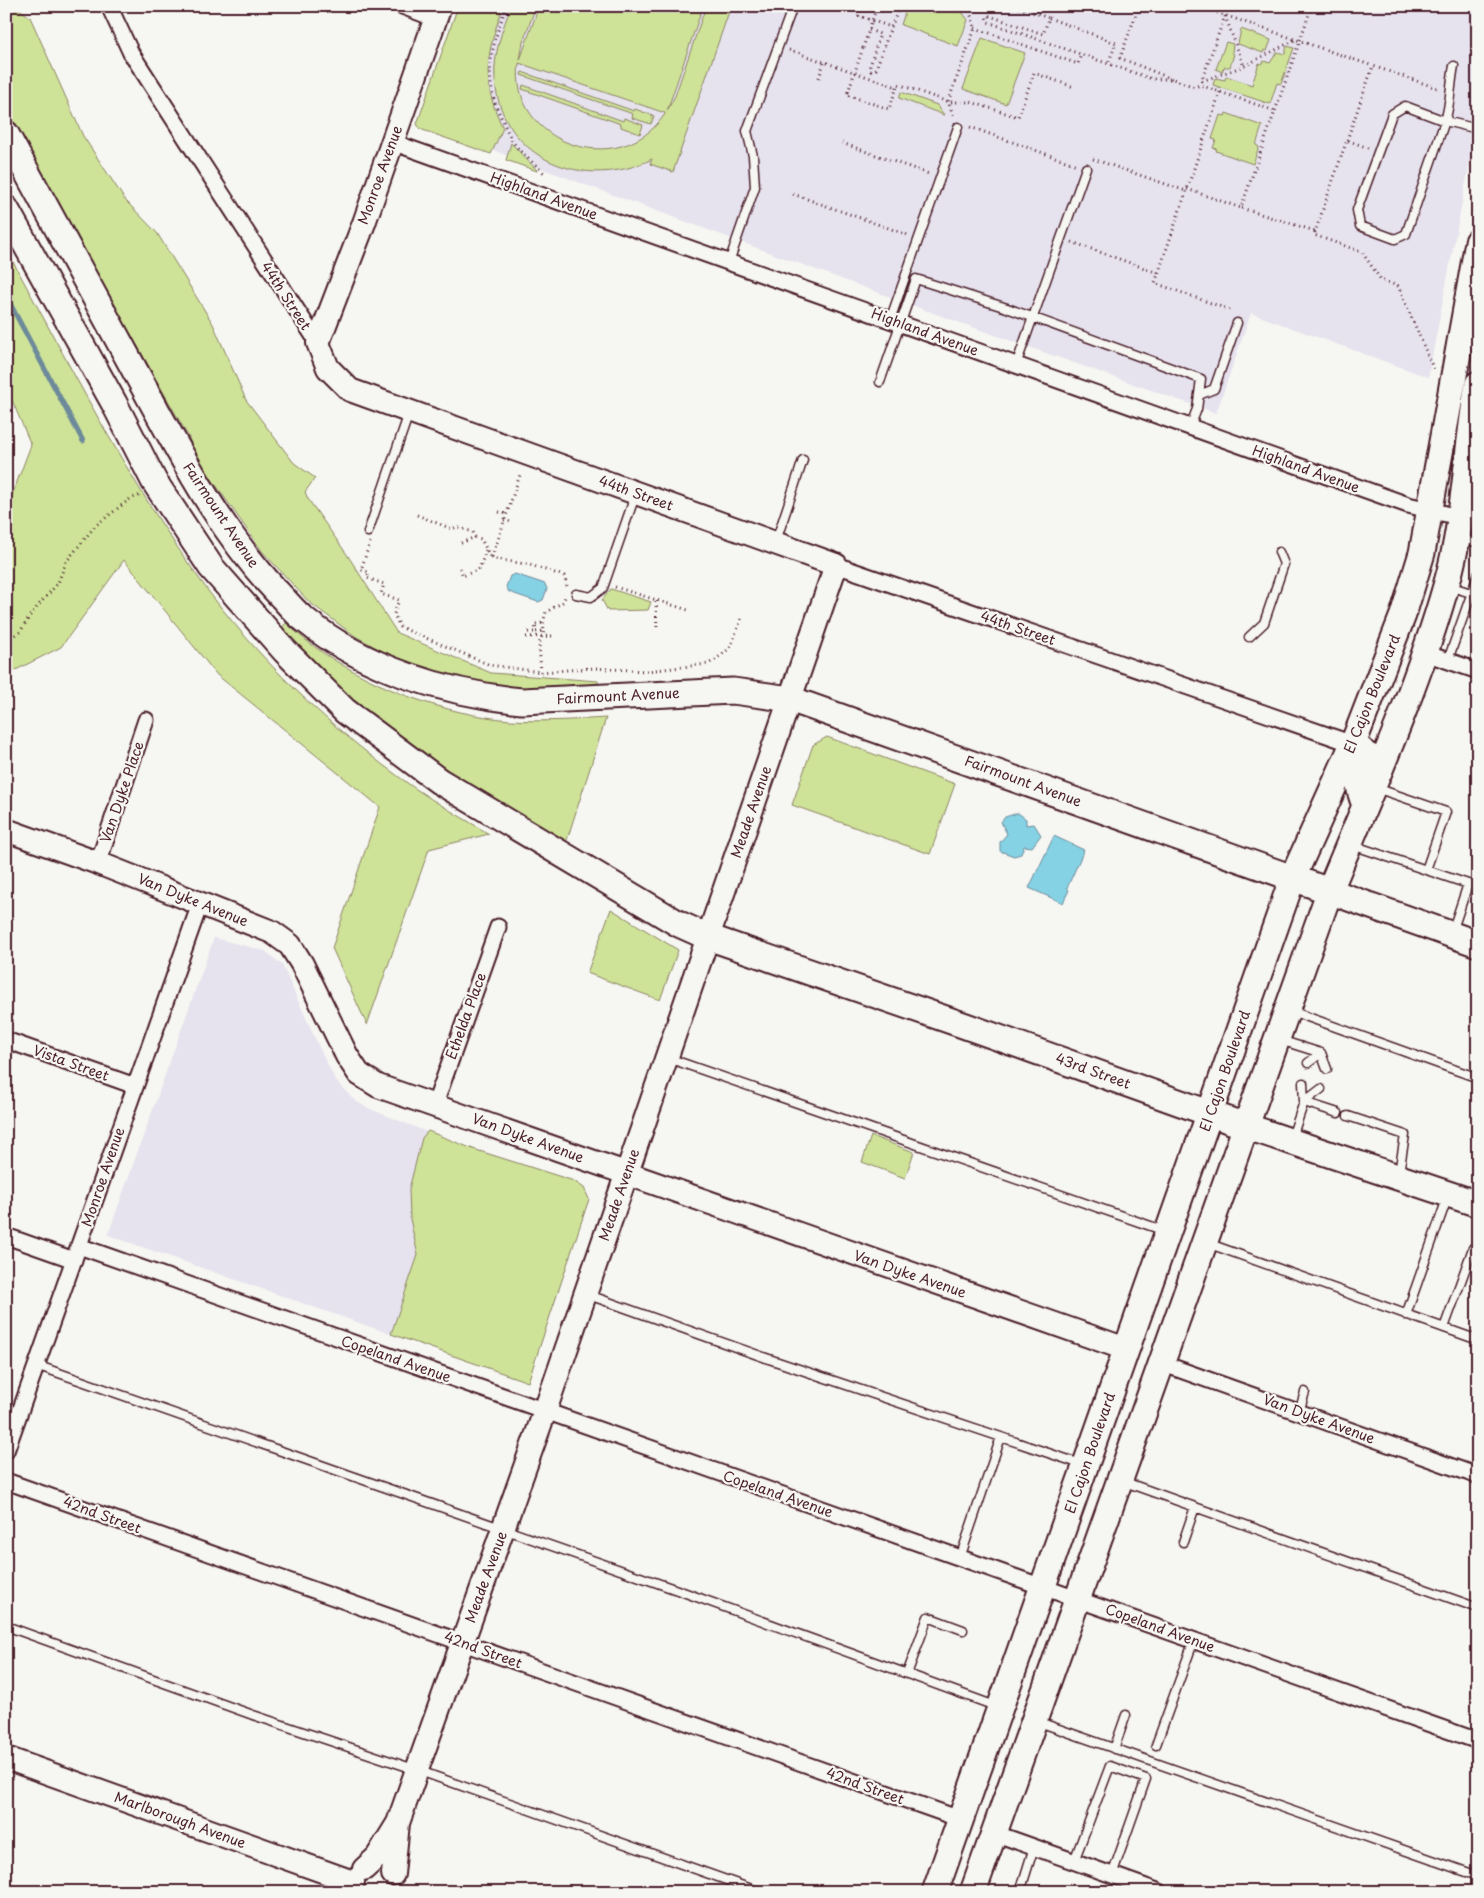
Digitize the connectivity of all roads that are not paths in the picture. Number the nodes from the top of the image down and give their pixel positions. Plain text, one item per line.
1 (109, 6) edge
2 (402, 6) edge
3 (793, 6) edge
4 (438, 12) edge
5 (1454, 66) dead end
6 (1445, 121) junction
7 (958, 125) road end
8 (1478, 129) edge
9 (6, 134) edge
10 (392, 142) junction
11 (1086, 168) road end
12 (6, 209) edge
13 (1478, 242) edge
14 (728, 262) junction
15 (1034, 318) junction
16 (896, 322) junction
17 (1237, 323) road end
18 (318, 343) junction
19 (1016, 365) junction
20 (880, 382) dead end
21 (1199, 394) junction
22 (1450, 397) junction
23 (1477, 397) edge
24 (409, 411) junction
25 (1190, 428) junction
26 (803, 460) dead end
27 (636, 493) junction
28 (1430, 511) junction
29 (368, 532) dead end
30 (1465, 532) edge
31 (776, 543) junction
32 (1279, 552) dead end
33 (836, 564) junction
34 (1478, 575) edge
35 (1447, 585) junction
36 (1471, 593) junction
37 (576, 594) dead end
38 (1406, 605) junction
39 (1249, 637) dead end
40 (1437, 657) junction
41 (1478, 671) edge
42 (790, 699) junction
43 (146, 720) dead end
44 (1353, 744) junction
45 (1369, 796) junction
46 (6, 830) edge
47 (1349, 844) junction
48 (98, 862) junction
49 (1426, 870) junction
50 (1293, 877) junction
51 (1330, 890) junction
52 (200, 904) junction
53 (498, 927) dead end
54 (1451, 934) junction
55 (708, 936) junction
56 (1478, 944) edge
57 (1287, 1010) junction
58 (1276, 1039) junction
59 (6, 1040) edge
60 (1321, 1053) junction
61 (667, 1057) junction
62 (1308, 1063) dead end
63 (1327, 1069) dead end
64 (1478, 1078) edge
65 (1303, 1082) dead end
66 (135, 1086) junction
67 (1322, 1089) dead end
68 (1304, 1102) junction
69 (434, 1104) junction
70 (1338, 1113) dead end
71 (1210, 1114) junction
72 (1348, 1116) dead end
73 (1245, 1126) junction
74 (1291, 1141) junction
75 (627, 1173) junction
76 (1398, 1177) junction
77 (1448, 1194) junction
78 (1478, 1204) edge
79 (1168, 1232) junction
80 (6, 1236) edge
81 (1204, 1242) junction
82 (1473, 1248) dead end
83 (76, 1253) junction
84 (585, 1293) junction
85 (1406, 1314) junction
86 (1444, 1328) junction
87 (1478, 1340) edge
88 (1126, 1350) junction
89 (1161, 1363) junction
90 (36, 1365) junction
91 (1305, 1392) dead end
92 (545, 1411) junction
93 (1299, 1412) junction
94 (9, 1432) edge
95 (1001, 1437) junction
96 (6, 1451) edge
97 (1086, 1466) junction
98 (1478, 1476) edge
99 (1119, 1480) junction
100 (6, 1481) edge
101 (1195, 1507) junction
102 (502, 1530) junction
103 (1183, 1542) dead end
104 (960, 1558) junction
105 (1042, 1587) junction
106 (1077, 1599) junction
107 (1478, 1608) edge
108 (6, 1626) edge
109 (963, 1630) dead end
110 (1194, 1640) junction
111 (462, 1643) junction
112 (907, 1674) junction
113 (1000, 1707) junction
114 (1126, 1715) dead end
115 (1034, 1721) junction
116 (1478, 1741) edge
117 (1156, 1745) dead end
118 (1114, 1749) junction
119 (6, 1758) edge
120 (417, 1770) junction
121 (960, 1819) junction
122 (398, 1823) junction
123 (994, 1833) junction
124 (1034, 1847) junction
125 (1074, 1862) junction
126 (1112, 1875) junction
127 (1478, 1876) edge
128 (356, 1881) edge
129 (396, 1883) edge
130 (760, 1892) edge
131 (935, 1892) edge
132 (973, 1892) edge
133 (1020, 1892) edge
134 (1160, 1892) edge

1 - 18 street, 44th Street
2 - 4 street
3 - 14 lane
4 - 10 street, Monroe Avenue
5 - 6 lane
6 - 6 lane
6 - 8 lane
7 - 16 lane
9 - 42 main road, Fairmount Avenue
10 - 14 street, Highland Avenue
10 - 18 street, Monroe Avenue
11 - 15 lane
12 - 55 main road
13 - 22 main road, El Cajon Boulevard
14 - 16 street, Highland Avenue
15 - 16 lane
15 - 19 lane
15 - 21 lane
16 - 19 street, Highland Avenue
16 - 20 lane
17 - 21 lane
18 - 24 street, 44th Street
19 - 25 street, Highland Avenue
21 - 25 lane
22 - 23 street
22 - 28 main road, El Cajon Boulevard
23 - 30 main road
24 - 27 street, 44th Street
24 - 29 lane
25 - 28 street, Highland Avenue
26 - 31 lane
27 - 31 street, 44th Street
27 - 37 lane
28 - 30 street, Highland Avenue
28 - 38 main road, El Cajon Boulevard
30 - 35 main road
31 - 33 street, 44th Street
32 - 39 lane
33 - 42 street, Meade Avenue
33 - 44 street, 44th Street
34 - 36 lane
35 - 36 lane
35 - 40 main road
36 - 40 lane
38 - 40 main road
38 - 44 main road, El Cajon Boulevard
40 - 41 street
40 - 45 main road
42 - 50 main road, Fairmount Avenue
42 - 55 street, Meade Avenue
43 - 48 street, Van Dyke Place
44 - 45 main road
44 - 50 main road, El Cajon Boulevard
45 - 47 main road
45 - 49 lane
46 - 48 street, Van Dyke Avenue
47 - 49 lane
47 - 51 main road
48 - 52 street, Van Dyke Avenue
49 - 54 lane
50 - 51 main road, Fairmount Avenue
50 - 71 main road, El Cajon Boulevard
51 - 54 main road, Fairmount Avenue
51 - 57 main road
52 - 66 street, Monroe Avenue
52 - 69 street, Van Dyke Avenue
53 - 69 street, Ethelda Place
54 - 56 main road, Fairmount Avenue
55 - 61 street, Meade Avenue
55 - 71 main road, 43rd Street
57 - 58 main road
57 - 64 lane
58 - 60 lane
58 - 73 main road
59 - 66 street, Vista Street
60 - 62 lane
60 - 63 lane
61 - 75 street, Meade Avenue
61 - 79 lane
65 - 68 lane
66 - 83 street, Monroe Avenue
67 - 68 lane
68 - 70 lane
68 - 74 lane
69 - 75 street, Van Dyke Avenue
71 - 73 main road, 43rd Street
71 - 79 main road, El Cajon Boulevard
72 - 76 lane
73 - 74 main road, 43rd Street
73 - 81 main road
74 - 76 main road, 43rd Street
75 - 84 street, Meade Avenue
75 - 88 street, Van Dyke Avenue
76 - 77 main road, 43rd Street
77 - 78 main road, 43rd Street
77 - 85 lane
79 - 88 main road, El Cajon Boulevard
80 - 83 street, Copeland Avenue
81 - 85 lane
81 - 89 main road
82 - 86 lane
83 - 90 street, Monroe Avenue
83 - 92 street, Copeland Avenue
84 - 92 street, Meade Avenue
84 - 95 lane
85 - 86 lane
86 - 87 lane
88 - 97 main road, El Cajon Boulevard
89 - 93 street, Van Dyke Avenue
89 - 99 main road
90 - 94 street, Monroe Avenue
90 - 102 lane
91 - 93 lane
92 - 102 street, Meade Avenue
92 - 104 street, Copeland Avenue
93 - 98 street, Van Dyke Avenue
94 - 96 street, Monroe Avenue
95 - 97 lane
95 - 104 lane
97 - 105 main road, El Cajon Boulevard
99 - 101 lane
99 - 106 main road
100 - 111 street, 42nd Street
101 - 103 lane
101 - 107 lane
102 - 111 street, Meade Avenue
102 - 112 lane
104 - 105 street, Copeland Avenue
105 - 106 street, Copeland Avenue
105 - 113 main road, El Cajon Boulevard
106 - 110 street, Copeland Avenue
106 - 115 main road
108 - 120 lane
109 - 112 lane
110 - 116 street, Copeland Avenue
110 - 117 lane
111 - 120 street, Meade Avenue
111 - 121 street, 42nd Street
112 - 113 lane
113 - 121 main road, El Cajon Boulevard
114 - 118 lane
115 - 118 lane
115 - 123 main road
118 - 127 lane
119 - 128 street, Marlborough Avenue
120 - 122 street, Meade Avenue
120 - 130 lane
121 - 131 main road, El Cajon Boulevard
122 - 128 street, Meade Avenue
122 - 129 street, Meade Avenue
123 - 124 street
123 - 132 main road
124 - 125 street
124 - 133 lane
125 - 126 street
125 - 126 lane
126 - 134 street
128 - 129 street, Marlborough Avenue

